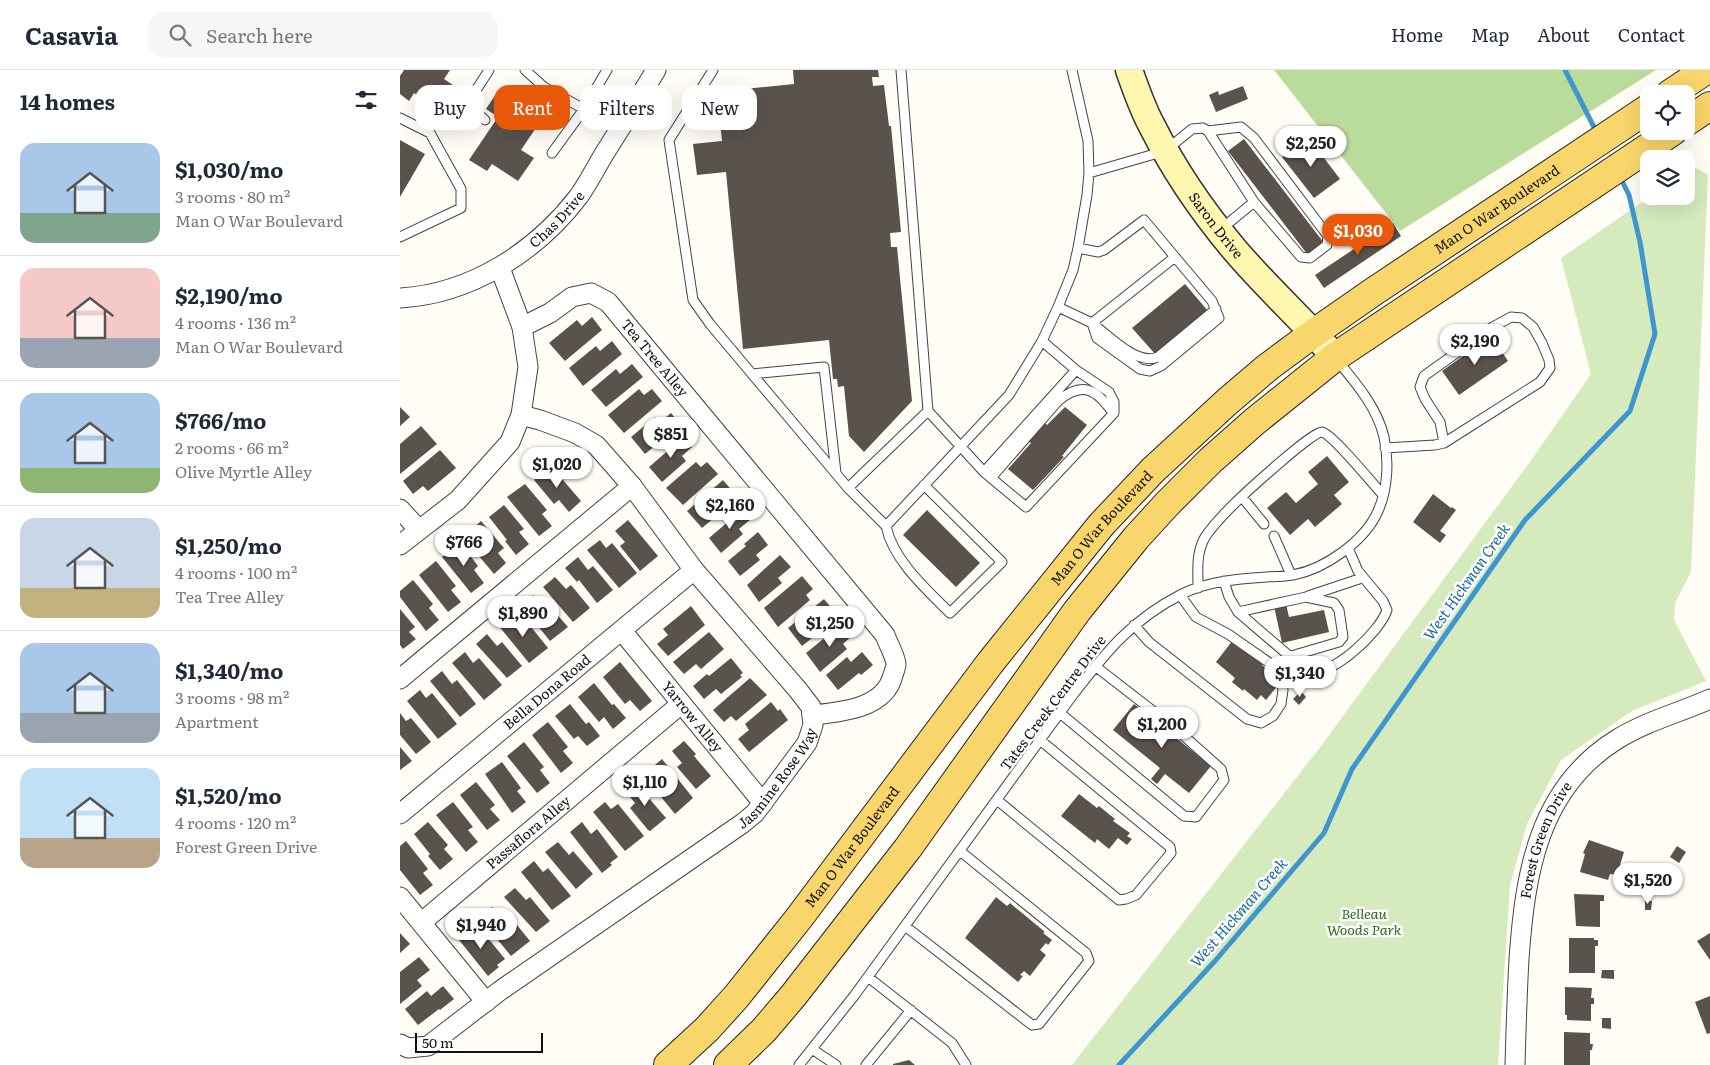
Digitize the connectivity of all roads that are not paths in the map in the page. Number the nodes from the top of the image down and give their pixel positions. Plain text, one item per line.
1 (489, 70) edge
2 (525, 70) edge
3 (607, 70) edge
4 (656, 70) edge
5 (714, 70) edge
6 (901, 70) edge
7 (1072, 70) edge
8 (1128, 70) edge
9 (1706, 70) edge
10 (598, 85) edge
11 (647, 85) edge
12 (1684, 85) edge
13 (1710, 106) edge
14 (580, 107) edge
15 (1640, 113) edge
16 (580, 114) edge
17 (1695, 116) edge
18 (400, 118) edge
19 (485, 120) dead end
20 (619, 130) edge
21 (1208, 130) junction
22 (1660, 140) edge
23 (1165, 150) junction
24 (552, 153) dead end
25 (1089, 174) junction
26 (1254, 202) junction
27 (1220, 230) junction
28 (400, 237) edge
29 (1078, 248) junction
30 (1175, 257) junction
31 (500, 268) junction
32 (400, 298) edge
33 (1058, 307) junction
34 (1092, 323) junction
35 (522, 328) junction
36 (1314, 333) junction
37 (1042, 341) junction
38 (1335, 357) junction
39 (1076, 370) junction
40 (752, 374) junction
41 (928, 411) junction
42 (1114, 413) junction
43 (521, 415) junction
44 (1444, 443) junction
45 (960, 446) junction
46 (1385, 448) junction
47 (836, 473) junction
48 (987, 475) junction
49 (632, 486) junction
50 (924, 486) junction
51 (848, 488) junction
52 (1383, 495) junction
53 (1242, 498) junction
54 (400, 508) edge
55 (1264, 524) dead end
56 (886, 526) junction
57 (419, 530) junction
58 (1274, 536) dead end
59 (400, 545) edge
60 (1348, 548) junction
61 (694, 570) junction
62 (1291, 576) junction
63 (1362, 578) junction
64 (1224, 581) junction
65 (1198, 588) junction
66 (1180, 595) junction
67 (1306, 597) junction
68 (1238, 612) junction
69 (1134, 625) junction
70 (622, 631) junction
71 (1291, 656) junction
72 (1095, 666) junction
73 (400, 679) edge
74 (1710, 698) edge
75 (681, 704) junction
76 (1060, 713) junction
77 (812, 715) junction
78 (1040, 740) junction
79 (997, 800) junction
80 (762, 803) junction
81 (400, 814) edge
82 (960, 851) junction
83 (400, 896) edge
84 (422, 922) junction
85 (905, 926) junction
86 (868, 977) junction
87 (486, 1002) junction
88 (911, 1010) junction
89 (400, 1044) edge
90 (812, 1049) junction
91 (668, 1065) edge
92 (728, 1065) edge
93 (799, 1065) edge
94 (836, 1065) edge
95 (866, 1065) edge
96 (966, 1065) edge
97 (1515, 1065) edge

1 - 19 lane
2 - 14 lane
3 - 10 lane
4 - 11 street, Chas Drive
5 - 40 lane
6 - 41 lane
7 - 25 lane
8 - 23 street, Saron Drive
9 - 12 main road
13 - 17 main road
15 - 36 main road, Man O War Boulevard
16 - 24 lane
18 - 28 lane
20 - 31 street, Chas Drive
21 - 23 lane
21 - 26 lane
21 - 26 lane
22 - 38 main road
23 - 25 lane
23 - 27 street, Saron Drive
25 - 29 lane
26 - 27 lane
27 - 36 street, Saron Drive
29 - 30 lane
29 - 33 lane
30 - 34 lane
30 - 34 lane
31 - 32 street, Chas Drive
31 - 35 street
33 - 34 lane
33 - 37 lane
35 - 43 street
35 - 77 street, Tea Tree Alley
36 - 38 street, Saron Drive
36 - 91 main road, Man O War Boulevard
37 - 39 lane
37 - 45 lane
38 - 46 lane, Tates Creek Centre Drive
38 - 92 main road
39 - 42 lane
39 - 48 lane
40 - 47 lane
40 - 47 lane
41 - 45 lane
41 - 51 lane
42 - 48 lane
42 - 48 lane
43 - 49 street, Jasmine Rose Way
43 - 57 street
44 - 44 lane
44 - 46 lane
45 - 48 lane
45 - 50 lane
46 - 52 lane, Tates Creek Centre Drive
47 - 51 lane
49 - 61 street, Jasmine Rose Way
49 - 73 street
50 - 56 lane
50 - 56 lane
51 - 56 lane
52 - 53 lane
52 - 60 lane, Tates Creek Centre Drive
53 - 55 lane
53 - 65 lane
54 - 57 street
57 - 59 street
58 - 62 lane
60 - 62 lane, Tates Creek Centre Drive
60 - 63 lane
61 - 70 street, Bella Dona Road
61 - 77 street, Jasmine Rose Way
62 - 64 lane, Tates Creek Centre Drive
63 - 67 lane
63 - 71 lane
64 - 65 lane, Tates Creek Centre Drive
64 - 68 lane
65 - 66 lane, Tates Creek Centre Drive
66 - 69 lane, Tates Creek Centre Drive
66 - 69 lane
67 - 68 lane
67 - 71 lane
68 - 71 lane
69 - 72 lane, Tates Creek Centre Drive
70 - 75 street, Yarrow Alley
70 - 81 street, Bella Dona Road
72 - 76 lane, Tates Creek Centre Drive
72 - 76 lane
74 - 97 street, Forest Green Drive
75 - 80 street, Yarrow Alley
75 - 84 street, Passaflora Alley
76 - 78 lane, Tates Creek Centre Drive
77 - 80 street, Jasmine Rose Way
78 - 79 lane, Tates Creek Centre Drive
78 - 79 lane
79 - 82 lane, Tates Creek Centre Drive
80 - 87 street, Jasmine Rose Way
82 - 85 lane, Tates Creek Centre Drive
82 - 85 lane
83 - 84 street
84 - 87 street
85 - 86 lane, Tates Creek Centre Drive
86 - 88 lane
86 - 90 lane, Tates Creek Centre Drive
87 - 89 street, Jasmine Rose Way
88 - 95 lane
88 - 96 lane
90 - 93 lane, Tates Creek Centre Drive
90 - 94 lane

